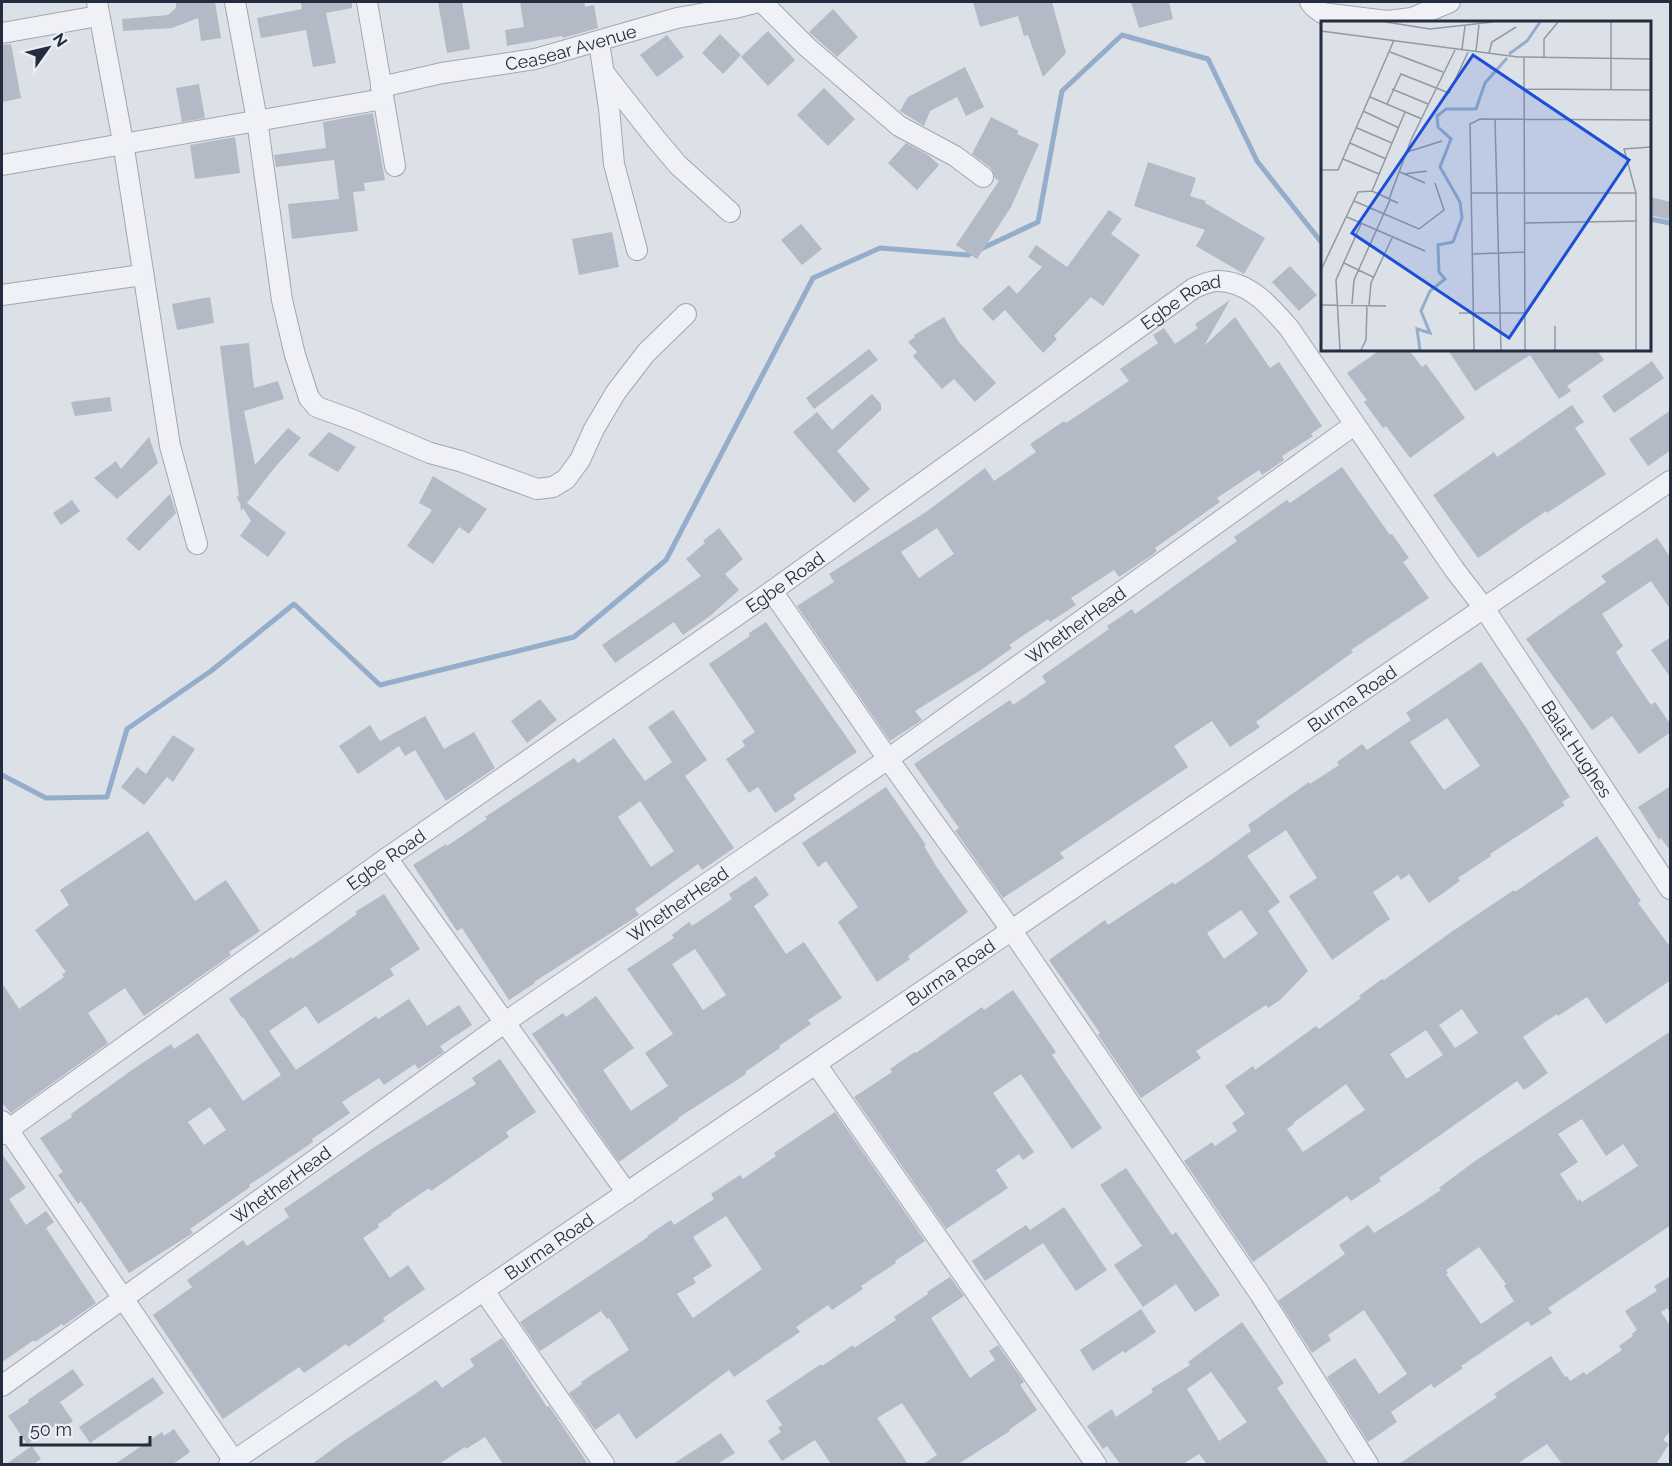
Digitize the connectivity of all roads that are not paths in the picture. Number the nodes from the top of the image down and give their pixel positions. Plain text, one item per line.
1 (235, 2) edge
2 (367, 2) edge
3 (760, 2) edge
4 (1310, 2) edge
5 (1450, 2) edge
6 (97, 9) edge
7 (2, 33) edge
8 (599, 42) junction
9 (603, 72) junction
10 (382, 93) junction
11 (257, 120) junction
12 (123, 142) junction
13 (2, 165) edge
14 (395, 166) dead end
15 (983, 177) dead end
16 (730, 212) dead end
17 (637, 250) dead end
18 (142, 274) junction
19 (2, 295) edge
20 (686, 314) dead end
21 (1354, 425) junction
22 (1671, 481) edge
23 (197, 544) dead end
24 (772, 591) junction
25 (1485, 608) junction
26 (888, 759) junction
27 (387, 858) junction
28 (1671, 889) edge
29 (1012, 931) junction
30 (504, 1023) junction
31 (816, 1064) junction
32 (3, 1128) edge
33 (627, 1193) junction
34 (484, 1291) junction
35 (123, 1299) junction
36 (2, 1386) edge
37 (232, 1463) edge
38 (604, 1464) edge
39 (1096, 1464) edge
40 (1368, 1464) edge

1 - 11 street
2 - 10 street
3 - 8 street, Ceasear Avenue
3 - 15 street
4 - 5 street
6 - 7 street
6 - 12 street
8 - 9 street
8 - 10 street, Ceasear Avenue
9 - 16 street
9 - 17 street
10 - 11 street, Ceasear Avenue
10 - 14 street
11 - 12 street, Ceasear Avenue
11 - 20 street
12 - 13 street, Ceasear Avenue
12 - 18 street
18 - 19 street
18 - 23 street
21 - 24 street, Egbe Road
21 - 25 street, Egbe Road
21 - 26 street, WhetherHead
22 - 25 street, Burma Road
24 - 26 street
24 - 27 street, Egbe Road
25 - 28 street, Balat Hughes
25 - 29 street, Burma Road
26 - 29 street
26 - 30 street, WhetherHead
27 - 30 street
27 - 32 street, Egbe Road
29 - 31 street, Burma Road
29 - 40 street
30 - 33 street
30 - 35 street, WhetherHead
31 - 33 street, Burma Road
31 - 39 street
32 - 35 street
33 - 34 street, Burma Road
34 - 37 street, Burma Road
34 - 38 street
35 - 36 street, WhetherHead
35 - 37 street

